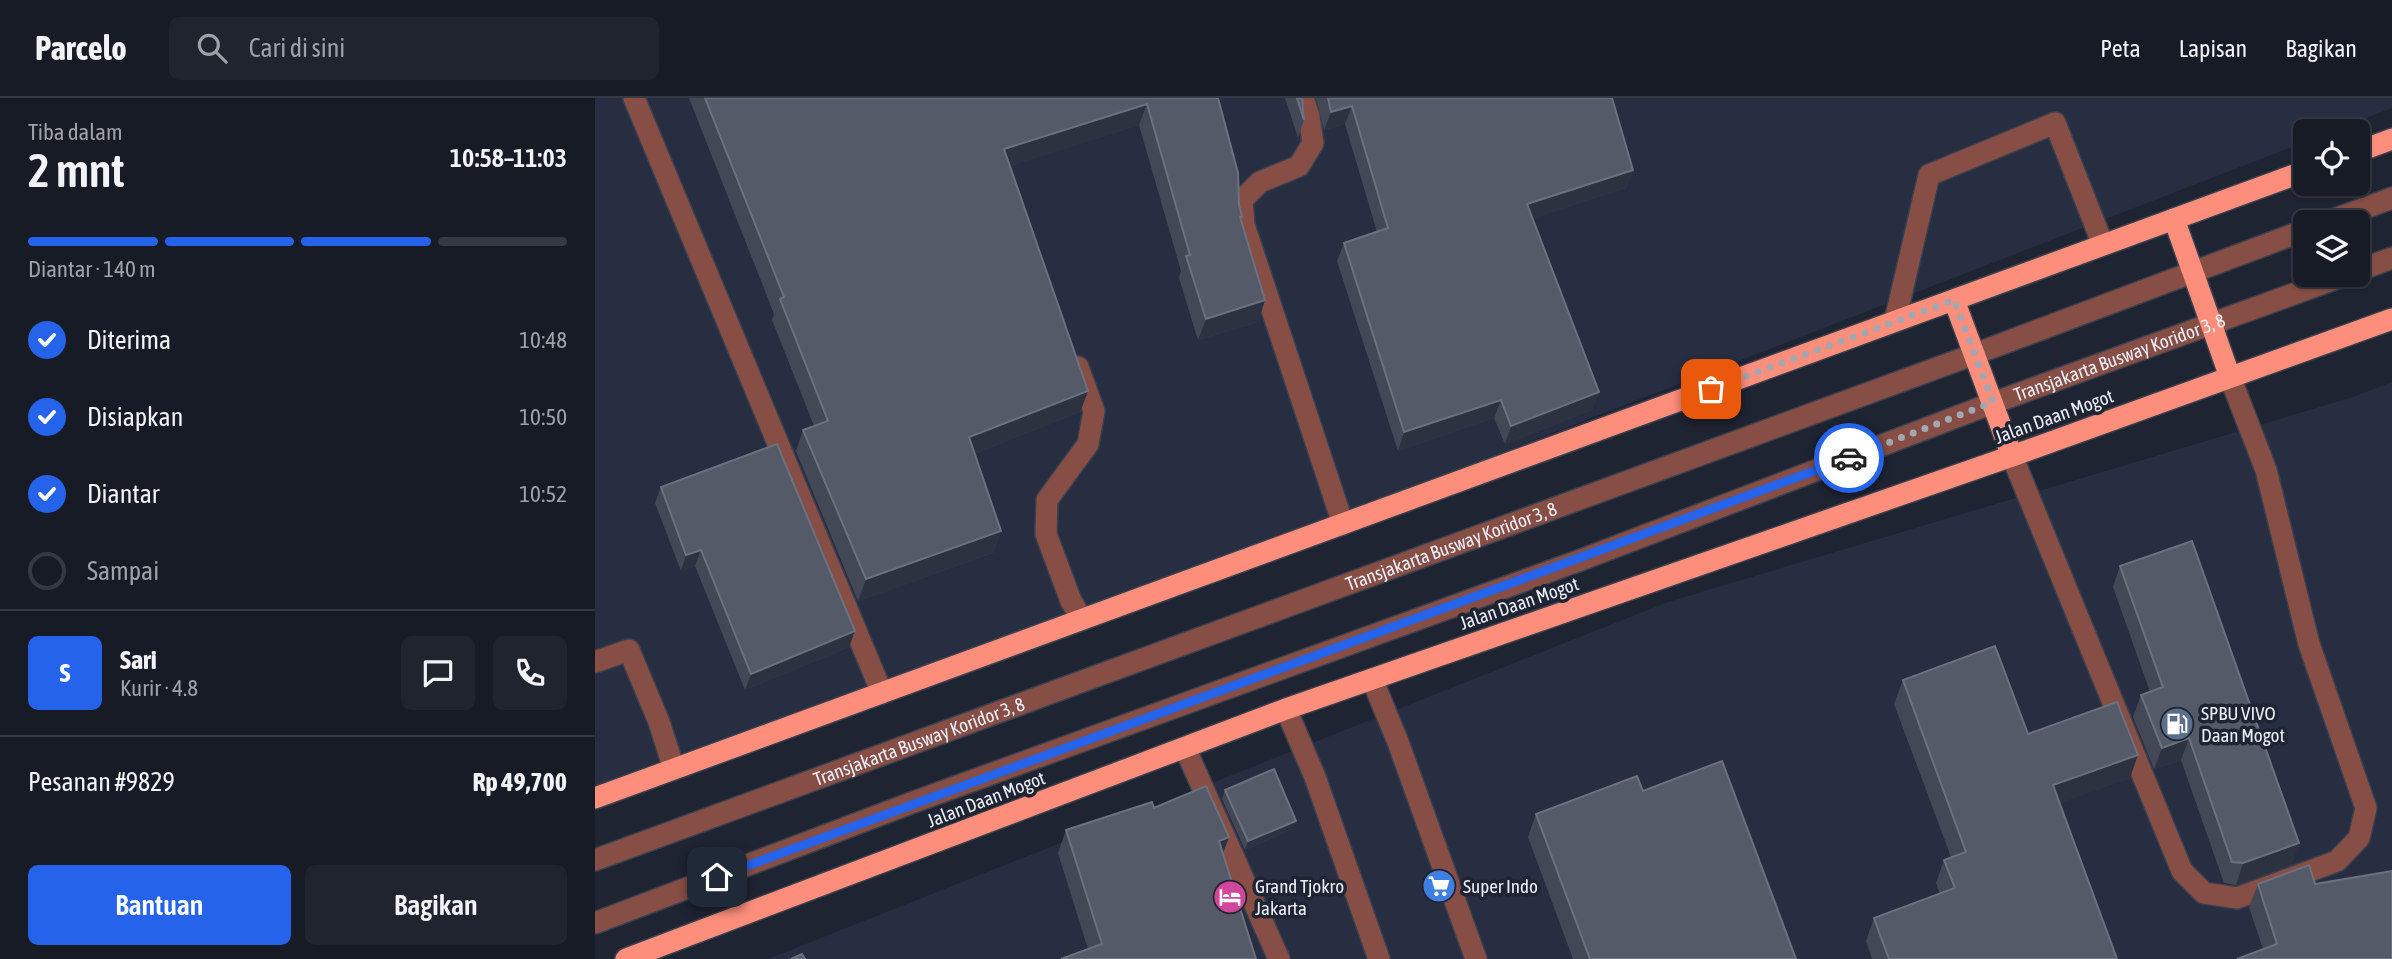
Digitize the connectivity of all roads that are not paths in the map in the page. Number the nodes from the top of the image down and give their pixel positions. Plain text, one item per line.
1 (633, 98) edge
2 (1303, 98) edge
3 (2392, 139) edge
4 (2370, 147) edge
5 (2293, 175) edge
6 (2392, 198) edge
7 (2359, 210) edge
8 (2174, 219) junction
9 (2293, 234) edge
10 (2103, 245) junction
11 (2392, 258) edge
12 (2370, 266) edge
13 (2192, 271) junction
14 (2312, 287) edge
15 (1954, 300) junction
16 (2392, 318) edge
17 (1895, 321) junction
18 (2210, 323) junction
19 (1072, 348) edge
20 (1975, 355) junction
21 (2229, 377) junction
22 (1993, 402) junction
23 (2012, 456) junction
24 (1343, 524) junction
25 (1082, 619) junction
26 (595, 662) edge
27 (1372, 679) junction
28 (882, 693) junction
29 (1286, 709) junction
30 (1185, 748) junction
31 (674, 769) junction
32 (595, 798) edge
33 (595, 860) edge
34 (595, 923) edge
35 (626, 959) edge
36 (1279, 959) edge
37 (1379, 959) edge
38 (1476, 959) edge

1 - 28 lane
2 - 24 lane
3 - 4 highway
5 - 8 highway
6 - 7 lane
8 - 10 highway
8 - 13 highway
9 - 13 lane, Transjakarta Busway Koridor 3, 8
10 - 15 highway
10 - 17 lane
11 - 12 lane
13 - 18 highway
13 - 20 lane, Transjakarta Busway Koridor 3, 8
14 - 18 lane, Transjakarta Busway Koridor 3, 8
15 - 17 highway
15 - 20 highway
16 - 21 highway, Jalan Daan Mogot
17 - 24 highway
18 - 21 highway
18 - 22 lane, Transjakarta Busway Koridor 3, 8
19 - 25 lane
20 - 22 highway
20 - 33 lane, Transjakarta Busway Koridor 3, 8
21 - 23 highway, Jalan Daan Mogot
21 - 23 lane
22 - 23 highway
22 - 34 lane, Transjakarta Busway Koridor 3, 8
23 - 27 highway, Jalan Daan Mogot
24 - 25 highway
25 - 28 highway
26 - 31 lane
27 - 29 highway, Jalan Daan Mogot
27 - 38 lane
28 - 31 highway
29 - 30 highway, Jalan Daan Mogot
29 - 37 lane
30 - 35 highway, Jalan Daan Mogot
30 - 36 lane
31 - 32 highway

